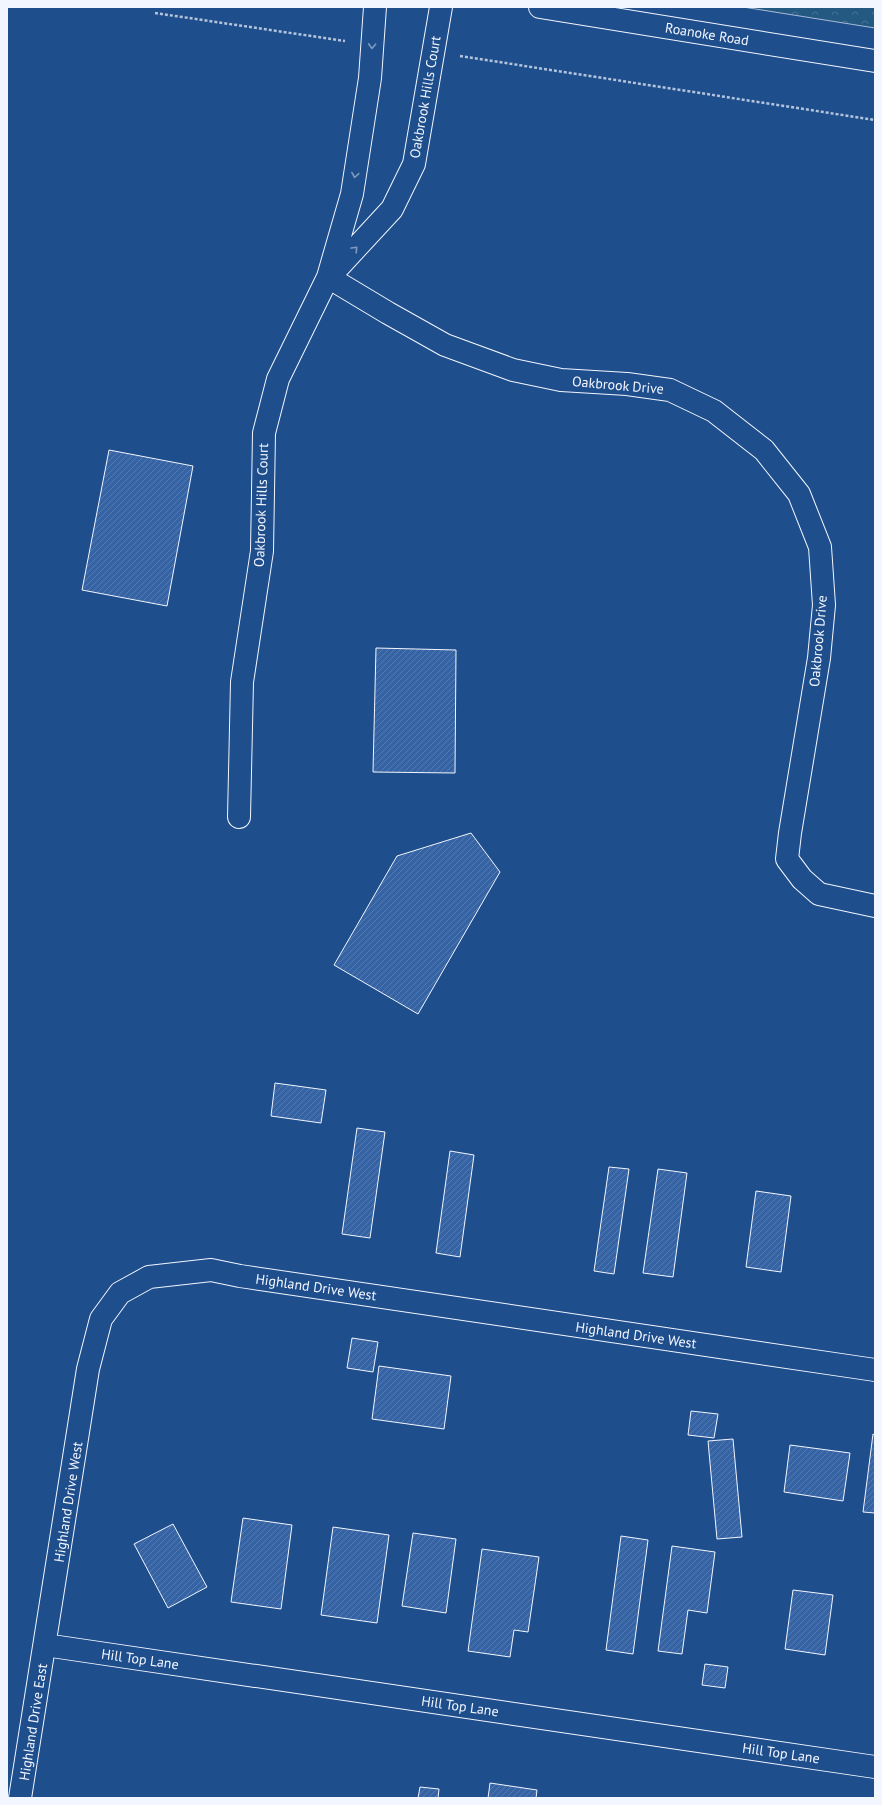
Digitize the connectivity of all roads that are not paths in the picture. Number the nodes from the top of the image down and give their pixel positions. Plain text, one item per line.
1 (375, 7) edge
2 (441, 7) edge
3 (540, 7) edge
4 (875, 61) edge
5 (328, 277) junction
6 (239, 816) dead end
7 (875, 906) edge
8 (875, 1370) edge
9 (45, 1645) junction
10 (875, 1767) edge
11 (20, 1798) edge

1 -> 5 street, Oakbrook Hills Court
5 -> 2 street, Oakbrook Hills Court
3 - 4 street, Roanoke Road
5 - 6 street, Oakbrook Hills Court
5 - 7 street, Oakbrook Drive
8 - 9 street, Highland Drive West
9 - 10 street, Hill Top Lane
9 - 11 street, Highland Drive East

